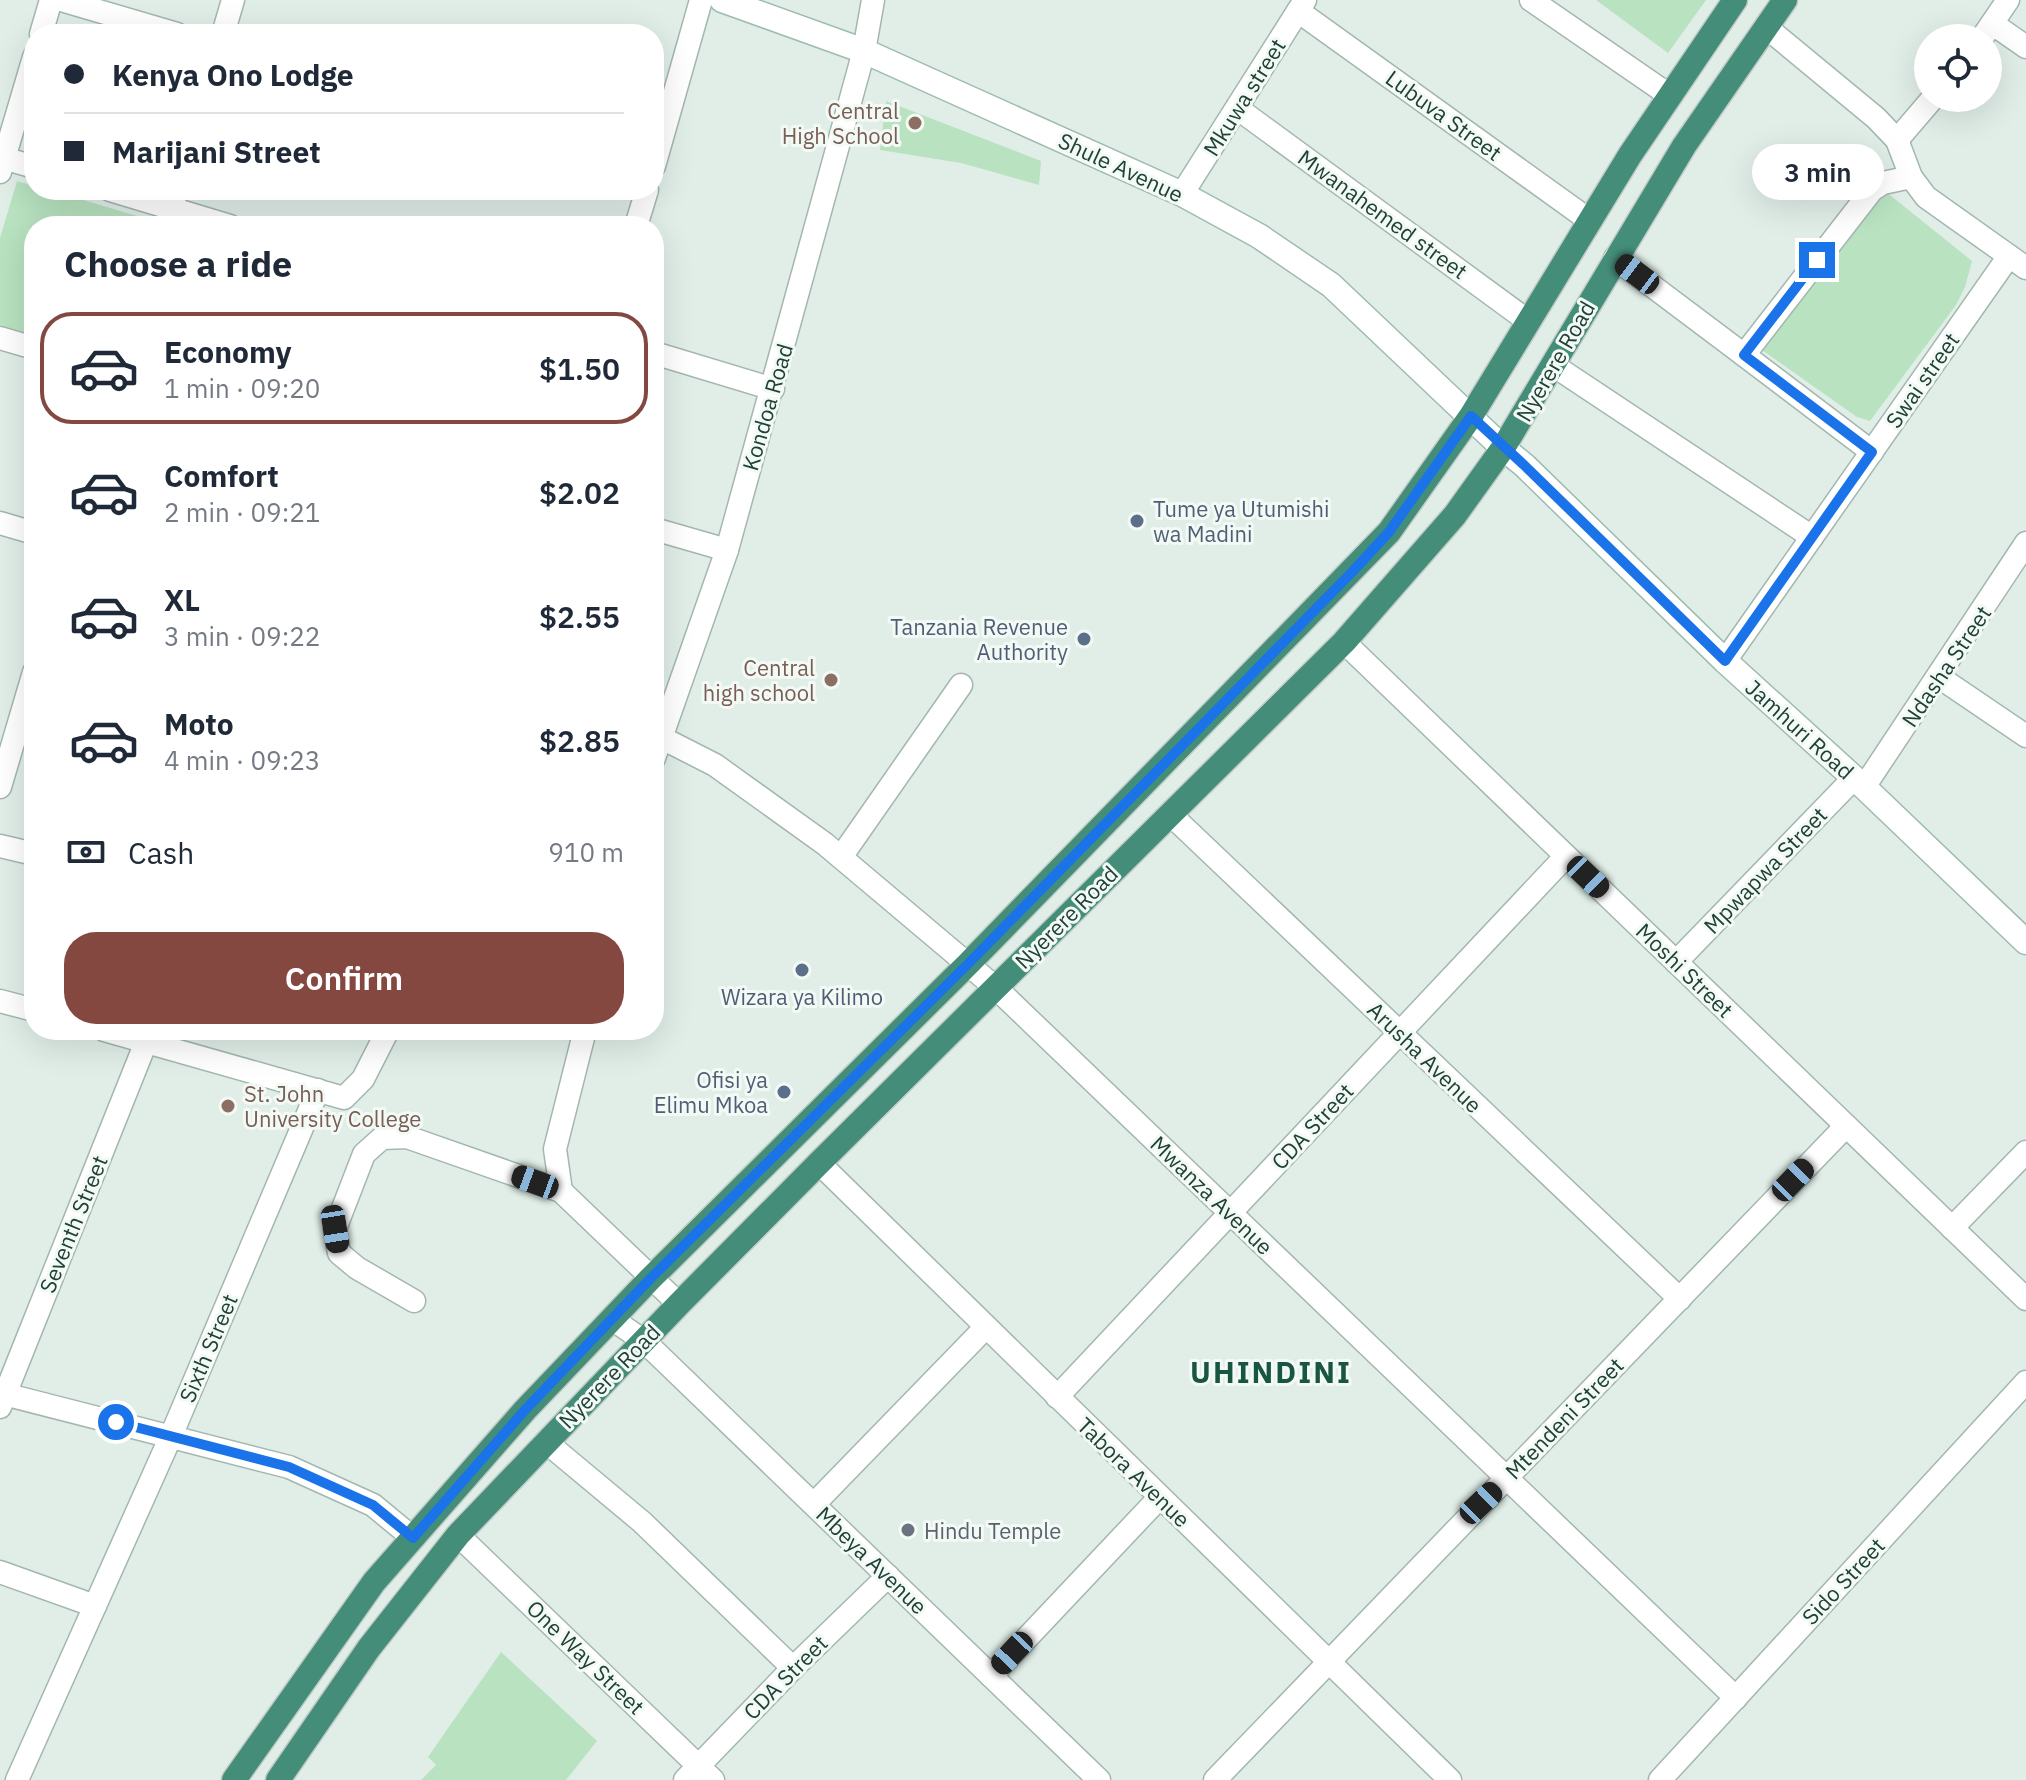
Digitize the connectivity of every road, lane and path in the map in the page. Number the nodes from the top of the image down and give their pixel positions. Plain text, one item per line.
1 (51, 0) edge
2 (61, 0) edge
3 (233, 0) edge
4 (701, 0) edge
5 (722, 0) edge
6 (873, 0) edge
7 (1531, 0) edge
8 (1735, 0) edge
9 (1785, 0) edge
10 (2008, 0) edge
11 (1302, 5) edge
12 (44, 24) edge
13 (143, 24) edge
14 (226, 24) edge
15 (1993, 24) edge
16 (1766, 27) junction
17 (2002, 37) edge
18 (2026, 47) edge
19 (864, 51) junction
20 (24, 89) edge
21 (1669, 95) junction
22 (1237, 108) junction
23 (1921, 112) edge
24 (664, 131) edge
25 (1897, 140) junction
26 (1, 162) edge
27 (24, 165) edge
28 (1911, 177) junction
29 (1182, 194) junction
30 (144, 200) edge
31 (172, 208) edge
32 (198, 216) edge
33 (1589, 220) junction
34 (1615, 258) junction
35 (2017, 262) edge
36 (1528, 321) junction
37 (0, 338) edge
38 (24, 345) edge
39 (1744, 355) junction
40 (664, 356) edge
41 (1553, 365) junction
42 (773, 389) junction
43 (1471, 416) junction
44 (1503, 448) junction
45 (1872, 452) junction
46 (0, 523) edge
47 (24, 530) edge
48 (664, 532) edge
49 (1812, 537) junction
50 (2026, 543) edge
51 (727, 550) junction
52 (1344, 642) junction
53 (1725, 661) junction
54 (1939, 677) junction
55 (961, 685) dead end
56 (24, 706) edge
57 (664, 721) edge
58 (2026, 736) edge
59 (664, 746) edge
60 (1859, 782) junction
61 (0, 787) edge
62 (1170, 814) junction
63 (0, 846) edge
64 (24, 852) edge
65 (1566, 856) junction
66 (841, 857) junction
67 (2026, 942) edge
68 (1676, 962) junction
69 (968, 964) junction
70 (996, 988) junction
71 (0, 1001) edge
72 (24, 1007) edge
73 (1400, 1033) junction
74 (139, 1040) edge
75 (383, 1040) edge
76 (582, 1040) edge
77 (146, 1042) junction
78 (318, 1090) junction
79 (1846, 1126) junction
80 (2026, 1152) edge
81 (819, 1163) junction
82 (561, 1191) junction
83 (1230, 1213) junction
84 (1952, 1228) junction
85 (650, 1279) junction
86 (1680, 1299) junction
87 (2026, 1299) edge
88 (414, 1301) dead end
89 (679, 1304) junction
90 (612, 1319) junction
91 (986, 1327) junction
92 (644, 1341) junction
93 (2026, 1382) edge
94 (1057, 1397) junction
95 (2, 1398) edge
96 (171, 1436) junction
97 (546, 1442) junction
98 (1507, 1478) junction
99 (1160, 1497) junction
100 (814, 1504) junction
101 (458, 1535) junction
102 (413, 1538) junction
103 (0, 1572) edge
104 (888, 1576) junction
105 (95, 1606) junction
106 (1329, 1662) junction
107 (793, 1668) junction
108 (991, 1676) junction
109 (1736, 1698) junction
110 (699, 1775) edge
111 (17, 1780) edge
112 (234, 1780) edge
113 (278, 1780) edge
114 (1099, 1780) edge
115 (1215, 1780) edge
116 (1450, 1780) edge
117 (1660, 1780) edge

1 - 12 street
2 - 13 street
3 - 14 street
4 - 24 street
5 - 19 main road, Shule Avenue
6 - 19 street
7 - 21 street
8 - 21 highway, Nyerere Road
9 - 16 highway, Nyerere Road
10 - 15 street
11 - 22 street, Mkuwa street
11 - 33 street, Lubuva Street
16 - 25 street
16 - 34 highway, Nyerere Road
17 - 18 street
19 - 29 main road, Shule Avenue
19 - 42 street, Kondoa Road
20 - 26 street
21 - 33 highway, Nyerere Road
22 - 29 street, Mkuwa street
22 - 36 street, Mwanahemed street
23 - 25 street
25 - 28 street
26 - 27 street
28 - 35 street
28 - 39 street
29 - 43 main road, Shule Avenue
30 - 31 street
31 - 32 street
33 - 36 highway, Nyerere Road
34 - 39 street
34 - 41 highway, Nyerere Road
35 - 45 street, Swai street
36 - 43 highway, Nyerere Road
37 - 38 street
39 - 45 street
40 - 42 street
41 - 44 highway, Nyerere Road
41 - 49 street
42 - 51 street, Kondoa Road
43 - 44 main road, Jamhuri Road
43 - 69 highway, Nyerere Road
44 - 52 highway, Nyerere Road
44 - 53 main road, Jamhuri Road
45 - 49 street, Swai street
46 - 47 street
48 - 51 street
49 - 53 street, Swai street
50 - 54 street, Ndasha Street
51 - 57 street, Kondoa Road
52 - 62 highway, Nyerere Road
52 - 65 street, Moshi Street
53 - 60 main road, Jamhuri Road
54 - 58 street
54 - 60 street, Ndasha Street
55 - 66 street
56 - 61 street
59 - 66 street, Mwanza Avenue
60 - 67 main road, Jamhuri Road
60 - 68 street, Mpwapwa Street
62 - 70 highway, Nyerere Road
62 - 73 street, Arusha Avenue
63 - 64 street
65 - 68 street, Moshi Street
65 - 73 street, CDA Street
66 - 69 street, Mwanza Avenue
68 - 79 street, Moshi Street
69 - 70 street, Mwanza Avenue
69 - 85 highway, Nyerere Road
70 - 81 highway, Nyerere Road
70 - 83 street, Mwanza Avenue
71 - 72 street
73 - 83 street, CDA Street
73 - 86 street, Arusha Avenue
74 - 77 street
75 - 78 street
76 - 82 street
77 - 78 street
77 - 95 street, Seventh Street
78 - 96 street, Sixth Street
79 - 84 street, Moshi Street
79 - 86 street, Mtendeni Street
80 - 84 street
81 - 89 highway, Nyerere Road
81 - 91 street, Tabora Avenue
82 - 85 street
82 - 88 street
83 - 94 street, CDA Street
83 - 98 street, Mwanza Avenue
84 - 87 street, Moshi Street
85 - 89 street
85 - 90 highway, Nyerere Road
86 - 98 street, Mtendeni Street
89 - 92 highway, Nyerere Road
90 - 92 street, Mbeya Avenue
90 - 102 highway, Nyerere Road
91 - 94 street, Tabora Avenue
91 - 100 street
92 - 97 highway, Nyerere Road
92 - 100 street, Mbeya Avenue
93 - 109 street, Sido Street
94 - 99 street, Tabora Avenue
95 - 96 street
96 - 102 street
96 - 105 street, Sixth Street
97 - 101 highway, Nyerere Road
97 - 107 street
98 - 106 street, Mtendeni Street
98 - 109 street, Mwanza Avenue
99 - 106 street, Tabora Avenue
99 - 108 street
100 - 104 street, Mbeya Avenue
101 - 110 street, One Way Street
101 - 113 highway, Nyerere Road
102 - 112 highway, Nyerere Road
103 - 105 street
104 - 107 street, CDA Street
104 - 108 street, Mbeya Avenue
105 - 111 street, Sixth Street
106 - 115 street, Mtendeni Street
106 - 116 street, Tabora Avenue
107 - 110 street, CDA Street
108 - 114 street, Mbeya Avenue
109 - 117 street, Sido Street

